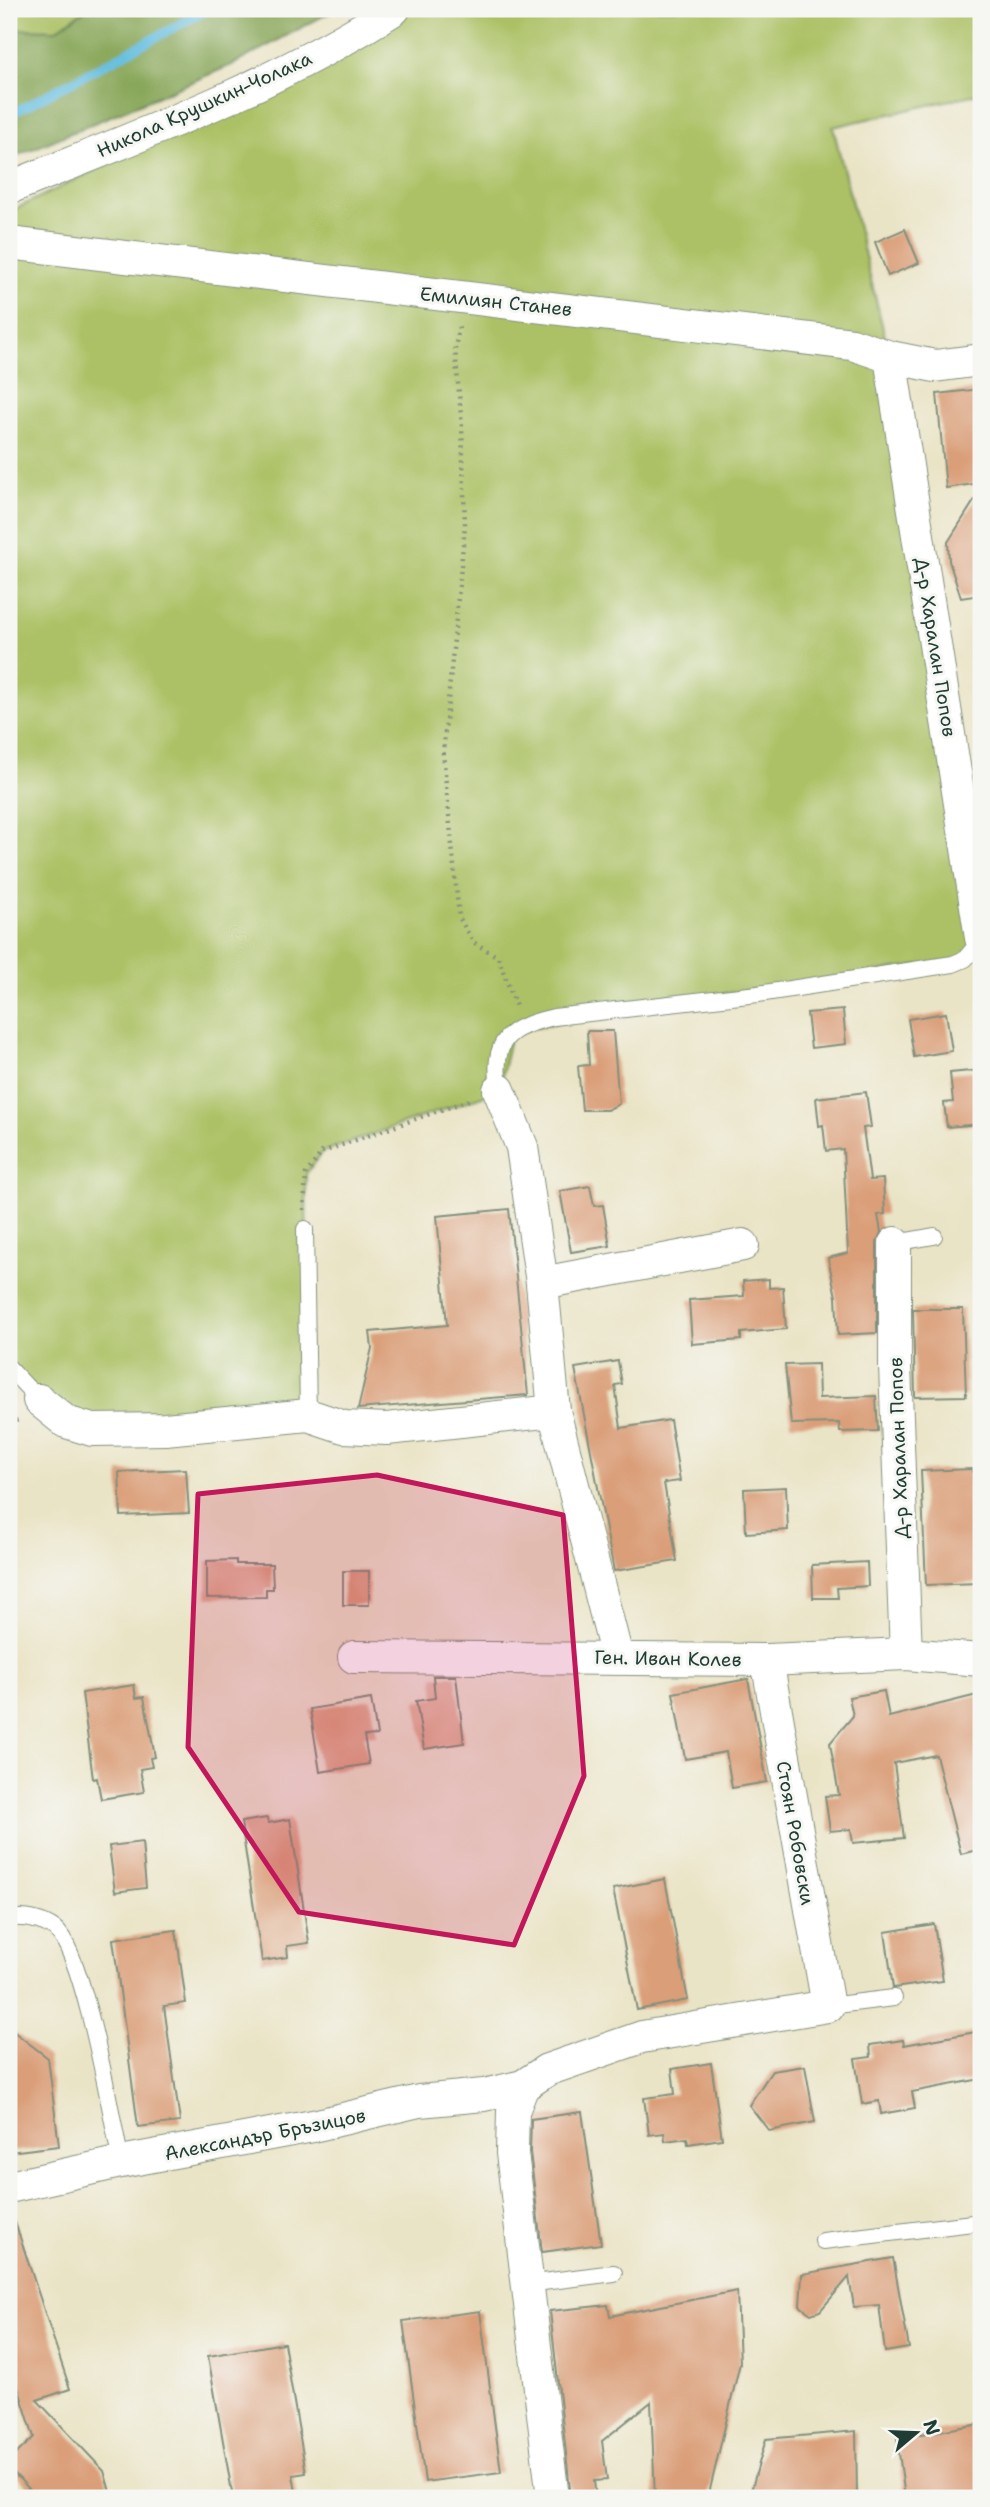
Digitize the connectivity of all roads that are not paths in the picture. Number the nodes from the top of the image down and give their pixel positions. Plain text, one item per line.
1 (394, 9) edge
2 (9, 188) edge
3 (9, 243) edge
4 (890, 357) junction
5 (981, 360) edge
6 (981, 939) edge
7 (499, 1090) joint
8 (305, 1229) road end
9 (934, 1236) dead end
10 (895, 1243) joint
11 (743, 1245) dead end
12 (542, 1283) junction
13 (9, 1368) edge
14 (39, 1400) joint
15 (554, 1411) junction
16 (308, 1415) junction
17 (906, 1654) junction
18 (354, 1657) dead end
19 (617, 1657) junction
20 (767, 1660) junction
21 (981, 1660) edge
22 (9, 1918) edge
23 (894, 1998) dead end
24 (828, 2006) junction
25 (523, 2086) junction
26 (121, 2162) junction
27 (9, 2187) edge
28 (981, 2222) edge
29 (823, 2241) dead end
30 (614, 2273) dead end
31 (527, 2284) junction
32 (552, 2498) edge

1 - 2 street, Никола Крушкин-Чолака
3 - 4 street, Емилиян Станев
4 - 5 street, Емилиян Станев
4 - 6 street, Д-р Харалан Попов
6 - 7 lane
7 - 12 street
8 - 16 lane
9 - 10 lane
10 - 17 street, Д-р Харалан Попов
11 - 12 street
12 - 15 street
13 - 14 lane
14 - 16 street
15 - 16 street
15 - 19 street
17 - 20 street, Ген. Иван Колев
17 - 21 street, Ген. Иван Колев
18 - 19 street, Ген. Иван Колев
19 - 20 street, Ген. Иван Колев
20 - 24 street, Стоян Робовски
22 - 26 lane
23 - 24 lane
24 - 25 street, Александър Бръзицов
25 - 26 street, Александър Бръзицов
25 - 31 street
26 - 27 street, Александър Бръзицов
28 - 29 lane
30 - 31 lane
31 - 32 street

